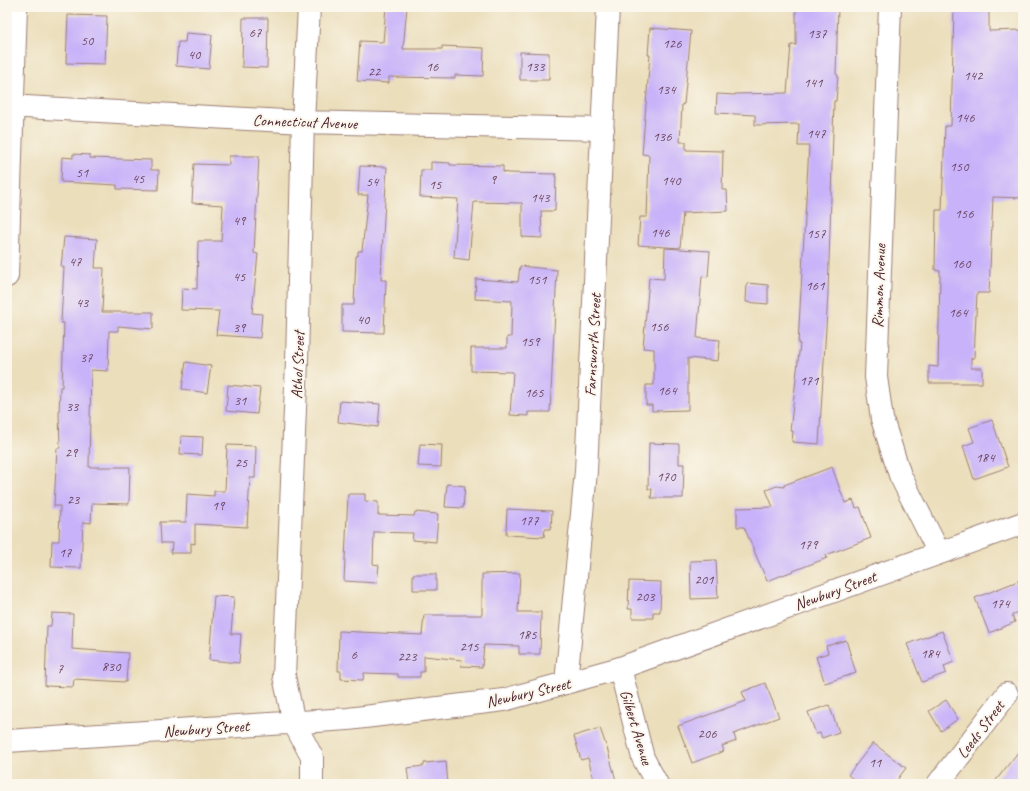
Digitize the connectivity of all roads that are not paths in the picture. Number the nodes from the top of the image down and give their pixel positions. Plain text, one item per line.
1 (16, 7) edge
2 (309, 7) edge
3 (608, 7) edge
4 (890, 7) edge
5 (10, 106) edge
6 (303, 122) junction
7 (603, 129) junction
8 (7, 276) edge
9 (1023, 523) edge
10 (939, 553) junction
11 (620, 668) junction
12 (566, 683) junction
13 (1006, 694) dead end
14 (294, 722) junction
15 (7, 741) edge
16 (312, 784) edge
17 (657, 784) edge
18 (938, 784) edge

1 - 5 street
2 - 6 street, Athol Street
3 - 7 street, Farnsworth Street
4 - 10 street, Rimmon Avenue
5 - 6 street, Connecticut Avenue
5 - 8 street
6 - 7 street, Connecticut Avenue
6 - 14 street, Athol Street
7 - 12 street, Farnsworth Street
9 - 10 street, Newbury Street
10 - 11 street, Newbury Street
11 - 12 street, Newbury Street
11 - 17 street, Gilbert Avenue
12 - 14 street, Newbury Street
13 - 18 street, Leeds Street
14 - 15 street, Newbury Street
14 - 16 street, Athol Street

